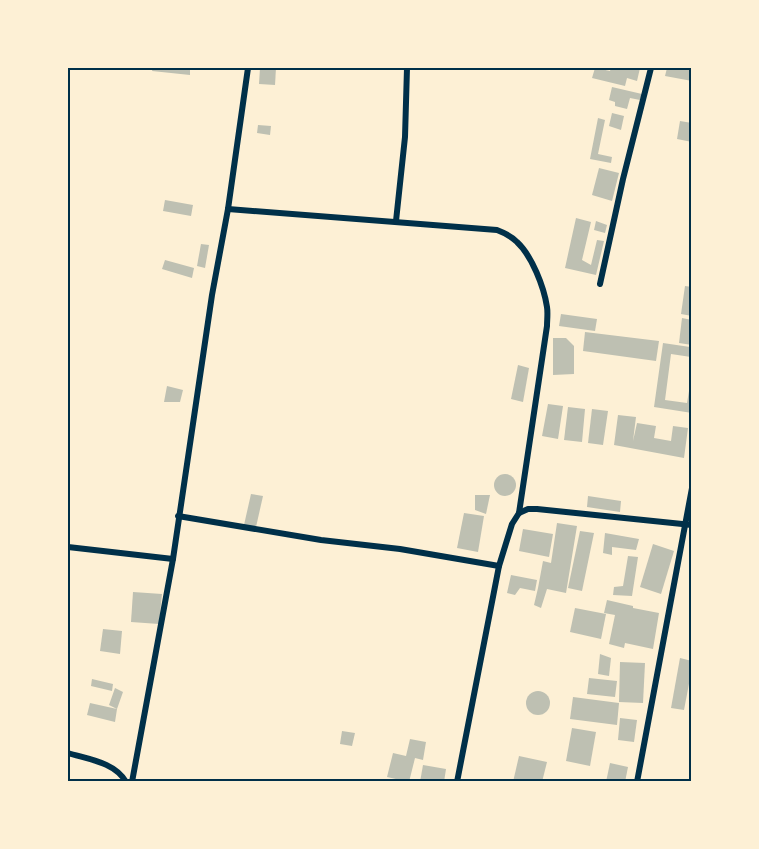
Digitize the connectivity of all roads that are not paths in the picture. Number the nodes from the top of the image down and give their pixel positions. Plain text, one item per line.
1 (248, 68) edge
2 (406, 68) edge
3 (651, 68) edge
4 (228, 209) junction
5 (396, 221) junction
6 (600, 284) dead end
7 (692, 488) edge
8 (519, 513) junction
9 (178, 516) junction
10 (689, 524) edge
11 (68, 547) edge
12 (173, 559) junction
13 (499, 566) junction
14 (68, 753) edge
15 (126, 782) edge
16 (132, 782) edge
17 (458, 782) edge
18 (637, 782) edge

1 - 4 street
2 - 5 street
3 - 6 street
4 - 5 street
4 - 9 street
5 - 8 street
7 - 10 street
8 - 10 street
8 - 13 street
9 - 12 street
9 - 13 street
10 - 18 street
11 - 12 street
12 - 16 street
13 - 17 street
14 - 15 street

